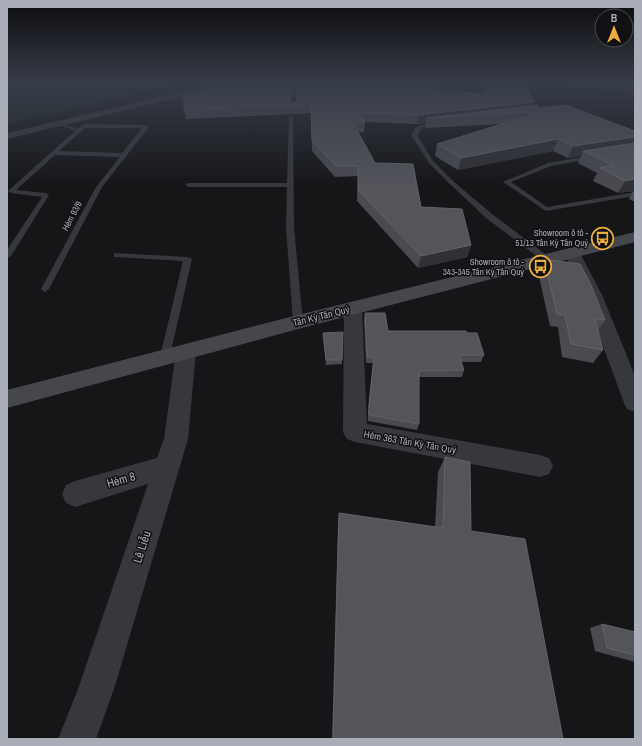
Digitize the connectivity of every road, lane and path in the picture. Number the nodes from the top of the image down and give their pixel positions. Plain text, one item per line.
1 (63, 118) edge
2 (84, 118) edge
3 (291, 118) edge
4 (445, 123) edge
5 (59, 124) junction
6 (7, 131) edge
7 (78, 131) junction
8 (7, 136) edge
9 (54, 153) junction
10 (123, 155) junction
11 (603, 156) edge
12 (188, 185) dead end
13 (290, 185) junction
14 (635, 194) edge
15 (635, 237) edge
16 (572, 253) junction
17 (117, 255) dead end
18 (7, 256) edge
19 (546, 259) junction
20 (45, 289) dead end
21 (353, 308) junction
22 (298, 322) junction
23 (176, 354) junction
24 (7, 399) edge
25 (635, 403) edge
26 (540, 466) dead end
27 (167, 467) junction
28 (75, 494) dead end
29 (77, 739) edge

1 - 6 street
2 - 5 street
3 - 13 lane
4 - 19 lane
5 - 7 lane
5 - 8 street
7 - 9 lane
7 - 10 lane, Hẻm 93/9
9 - 10 lane
9 - 18 lane
10 - 20 lane, Hẻm 93/9
11 - 14 lane
12 - 13 lane
13 - 22 lane
15 - 16 main road, Tân Kỳ Tân Quý
16 - 19 main road, Tân Kỳ Tân Quý
16 - 25 street
17 - 23 lane
19 - 21 main road, Tân Kỳ Tân Quý
21 - 22 main road, Tân Kỳ Tân Quý
21 - 26 street, Hẻm 363 Tân Kỳ Tân Quý
22 - 23 main road, Tân Kỳ Tân Quý
23 - 24 main road, Tân Kỳ Tân Quý
23 - 27 street, Lê Liễu
27 - 28 street, Hẻm 8
27 - 29 street, Lê Liễu

